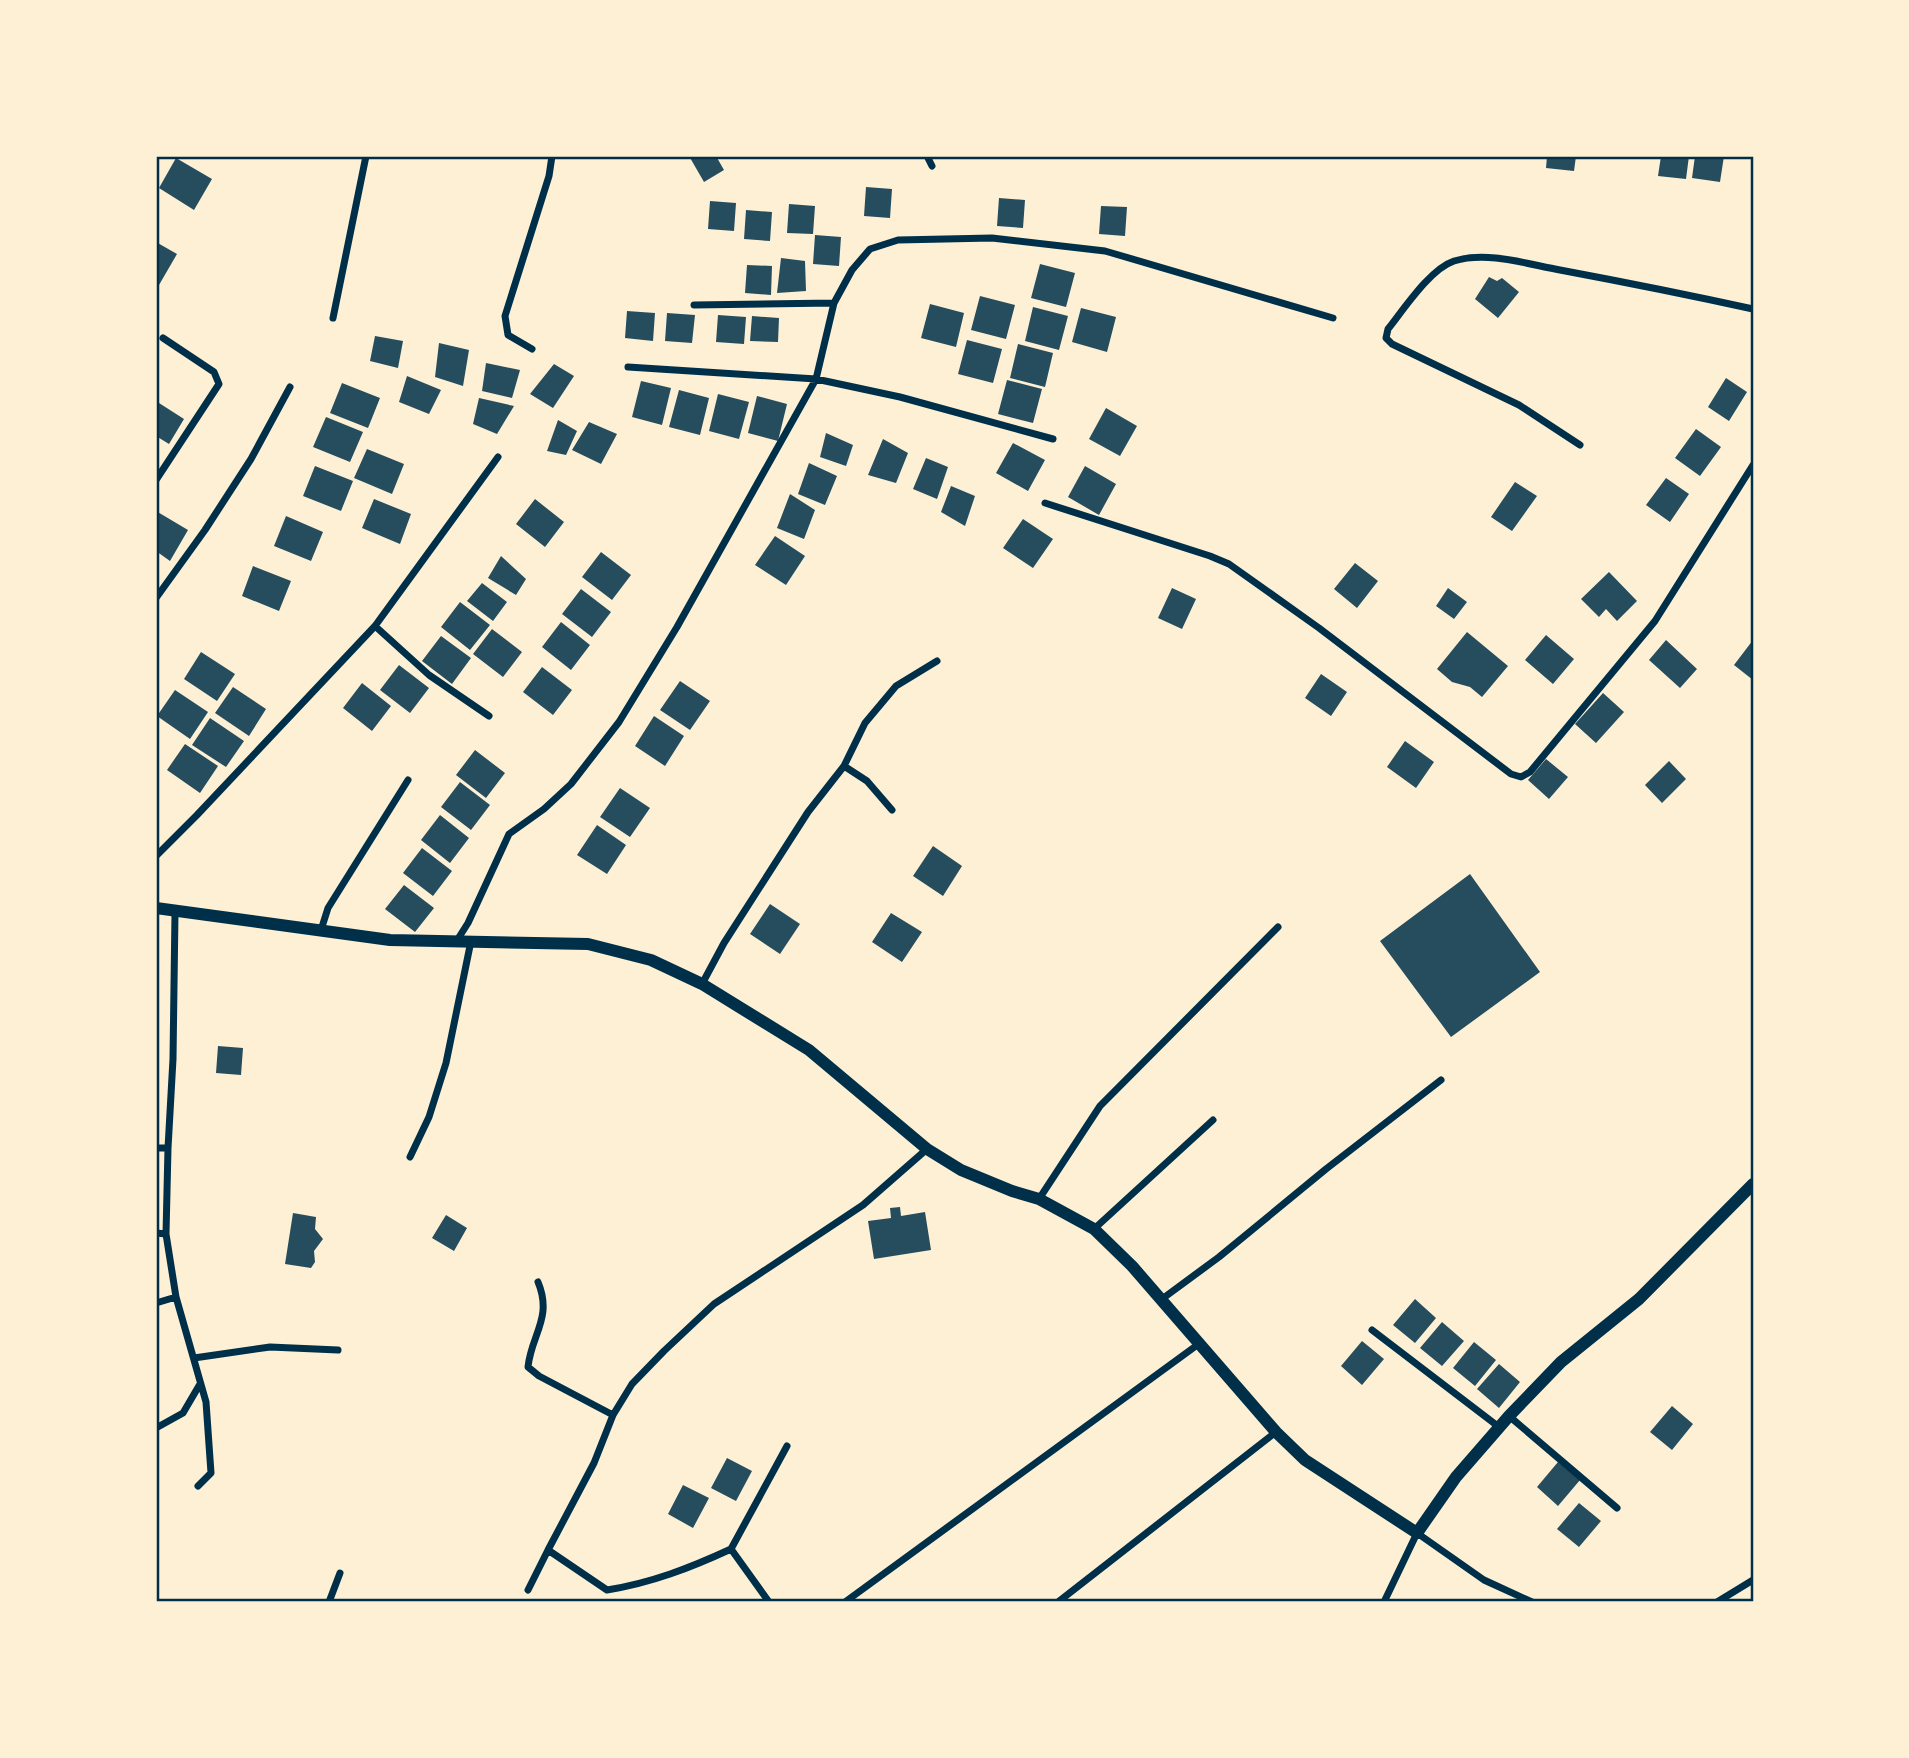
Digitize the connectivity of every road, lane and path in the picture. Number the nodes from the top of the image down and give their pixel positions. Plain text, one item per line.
1 (366, 156) edge
2 (552, 156) edge
3 (927, 156) edge
4 (932, 166) dead end
5 (834, 303) junction
6 (694, 305) dead end
7 (1753, 309) edge
8 (333, 318) dead end
9 (1334, 318) dead end
10 (163, 338) dead end
11 (532, 349) dead end
12 (628, 367) dead end
13 (816, 379) junction
14 (290, 387) dead end
15 (1053, 439) dead end
16 (1580, 445) dead end
17 (498, 457) dead end
18 (1753, 465) edge
19 (156, 480) edge
20 (1045, 503) dead end
21 (156, 598) edge
22 (375, 626) junction
23 (937, 661) dead end
24 (489, 716) dead end
25 (845, 766) junction
26 (408, 780) dead end
27 (892, 810) dead end
28 (156, 856) edge
29 (156, 908) edge
30 (175, 913) junction
31 (1278, 927) dead end
32 (321, 929) junction
33 (456, 942) junction
34 (471, 942) junction
35 (702, 984) junction
36 (1441, 1080) dead end
37 (1213, 1121) dead end
38 (156, 1148) edge
39 (168, 1148) junction
40 (927, 1149) junction
41 (410, 1157) dead end
42 (1753, 1184) edge
43 (156, 1193) edge
44 (167, 1193) junction
45 (1039, 1199) junction
46 (1094, 1229) junction
47 (156, 1233) edge
48 (166, 1234) junction
49 (538, 1282) dead end
50 (176, 1297) junction
51 (1162, 1299) junction
52 (156, 1303) edge
53 (1372, 1330) dead end
54 (1201, 1342) junction
55 (338, 1350) dead end
56 (194, 1358) junction
57 (200, 1384) junction
58 (612, 1415) junction
59 (1509, 1416) junction
60 (1499, 1427) junction
61 (156, 1428) edge
62 (1276, 1432) junction
63 (787, 1446) dead end
64 (198, 1486) dead end
65 (1617, 1508) dead end
66 (1417, 1533) junction
67 (731, 1549) junction
68 (548, 1550) junction
69 (340, 1573) dead end
70 (1753, 1580) edge
71 (528, 1590) dead end
72 (329, 1602) edge
73 (769, 1602) edge
74 (845, 1602) edge
75 (1058, 1602) edge
76 (1384, 1602) edge
77 (1532, 1602) edge
78 (1717, 1602) edge

1 - 8 street
2 - 11 street
3 - 4 street
5 - 6 street
5 - 9 street
5 - 13 street
7 - 16 street
10 - 19 street
12 - 13 street
13 - 15 street
13 - 33 street
14 - 21 street
17 - 22 street
18 - 20 street
22 - 24 street
22 - 28 street
23 - 25 street
25 - 27 street
25 - 35 street
26 - 32 street
29 - 30 street
30 - 32 street
30 - 39 street
31 - 45 street
32 - 33 street
33 - 34 street
34 - 35 street
34 - 41 street
35 - 40 street
36 - 51 street
37 - 46 street
38 - 39 street
39 - 44 street
40 - 45 street
40 - 58 street
42 - 59 street
43 - 44 street
44 - 48 street
45 - 46 street
46 - 51 street
47 - 48 street
48 - 50 street
49 - 58 street
50 - 52 street
50 - 56 street
51 - 54 street
53 - 60 street
54 - 62 street
54 - 74 street
55 - 56 street
56 - 57 street
57 - 61 street
57 - 64 street
58 - 68 street
59 - 60 street
59 - 65 street
60 - 66 street
62 - 66 street
62 - 75 street
63 - 67 street
66 - 76 street
66 - 77 street
67 - 68 street
67 - 73 street
68 - 71 street
69 - 72 street
70 - 78 street

